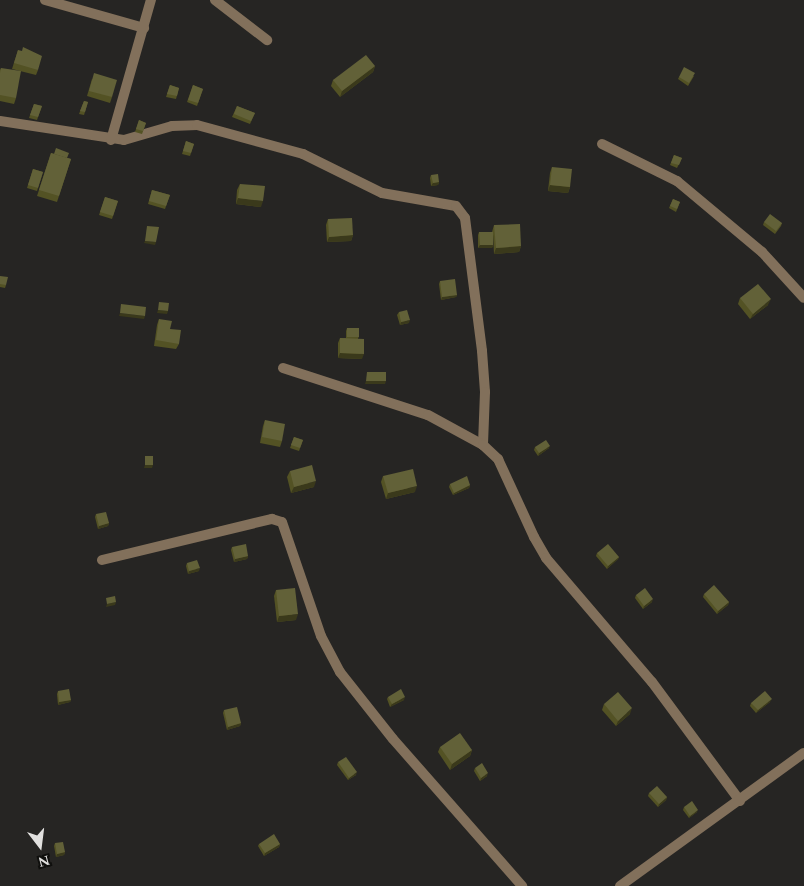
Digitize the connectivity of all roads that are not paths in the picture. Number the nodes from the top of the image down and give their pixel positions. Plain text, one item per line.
1 (45, 0) edge
2 (151, 0) edge
3 (214, 0) edge
4 (144, 28) junction
5 (267, 40) dead end
6 (0, 121) edge
7 (111, 140) junction
8 (602, 144) dead end
9 (804, 298) edge
10 (283, 368) dead end
11 (483, 445) junction
12 (102, 560) dead end
13 (804, 753) edge
14 (740, 801) junction
15 (522, 886) edge
16 (620, 886) edge

1 - 4 street
2 - 4 street
3 - 5 street
4 - 7 street
6 - 7 street
7 - 11 street
8 - 9 street
10 - 11 street
11 - 14 street
12 - 15 street
13 - 14 street
14 - 16 street

